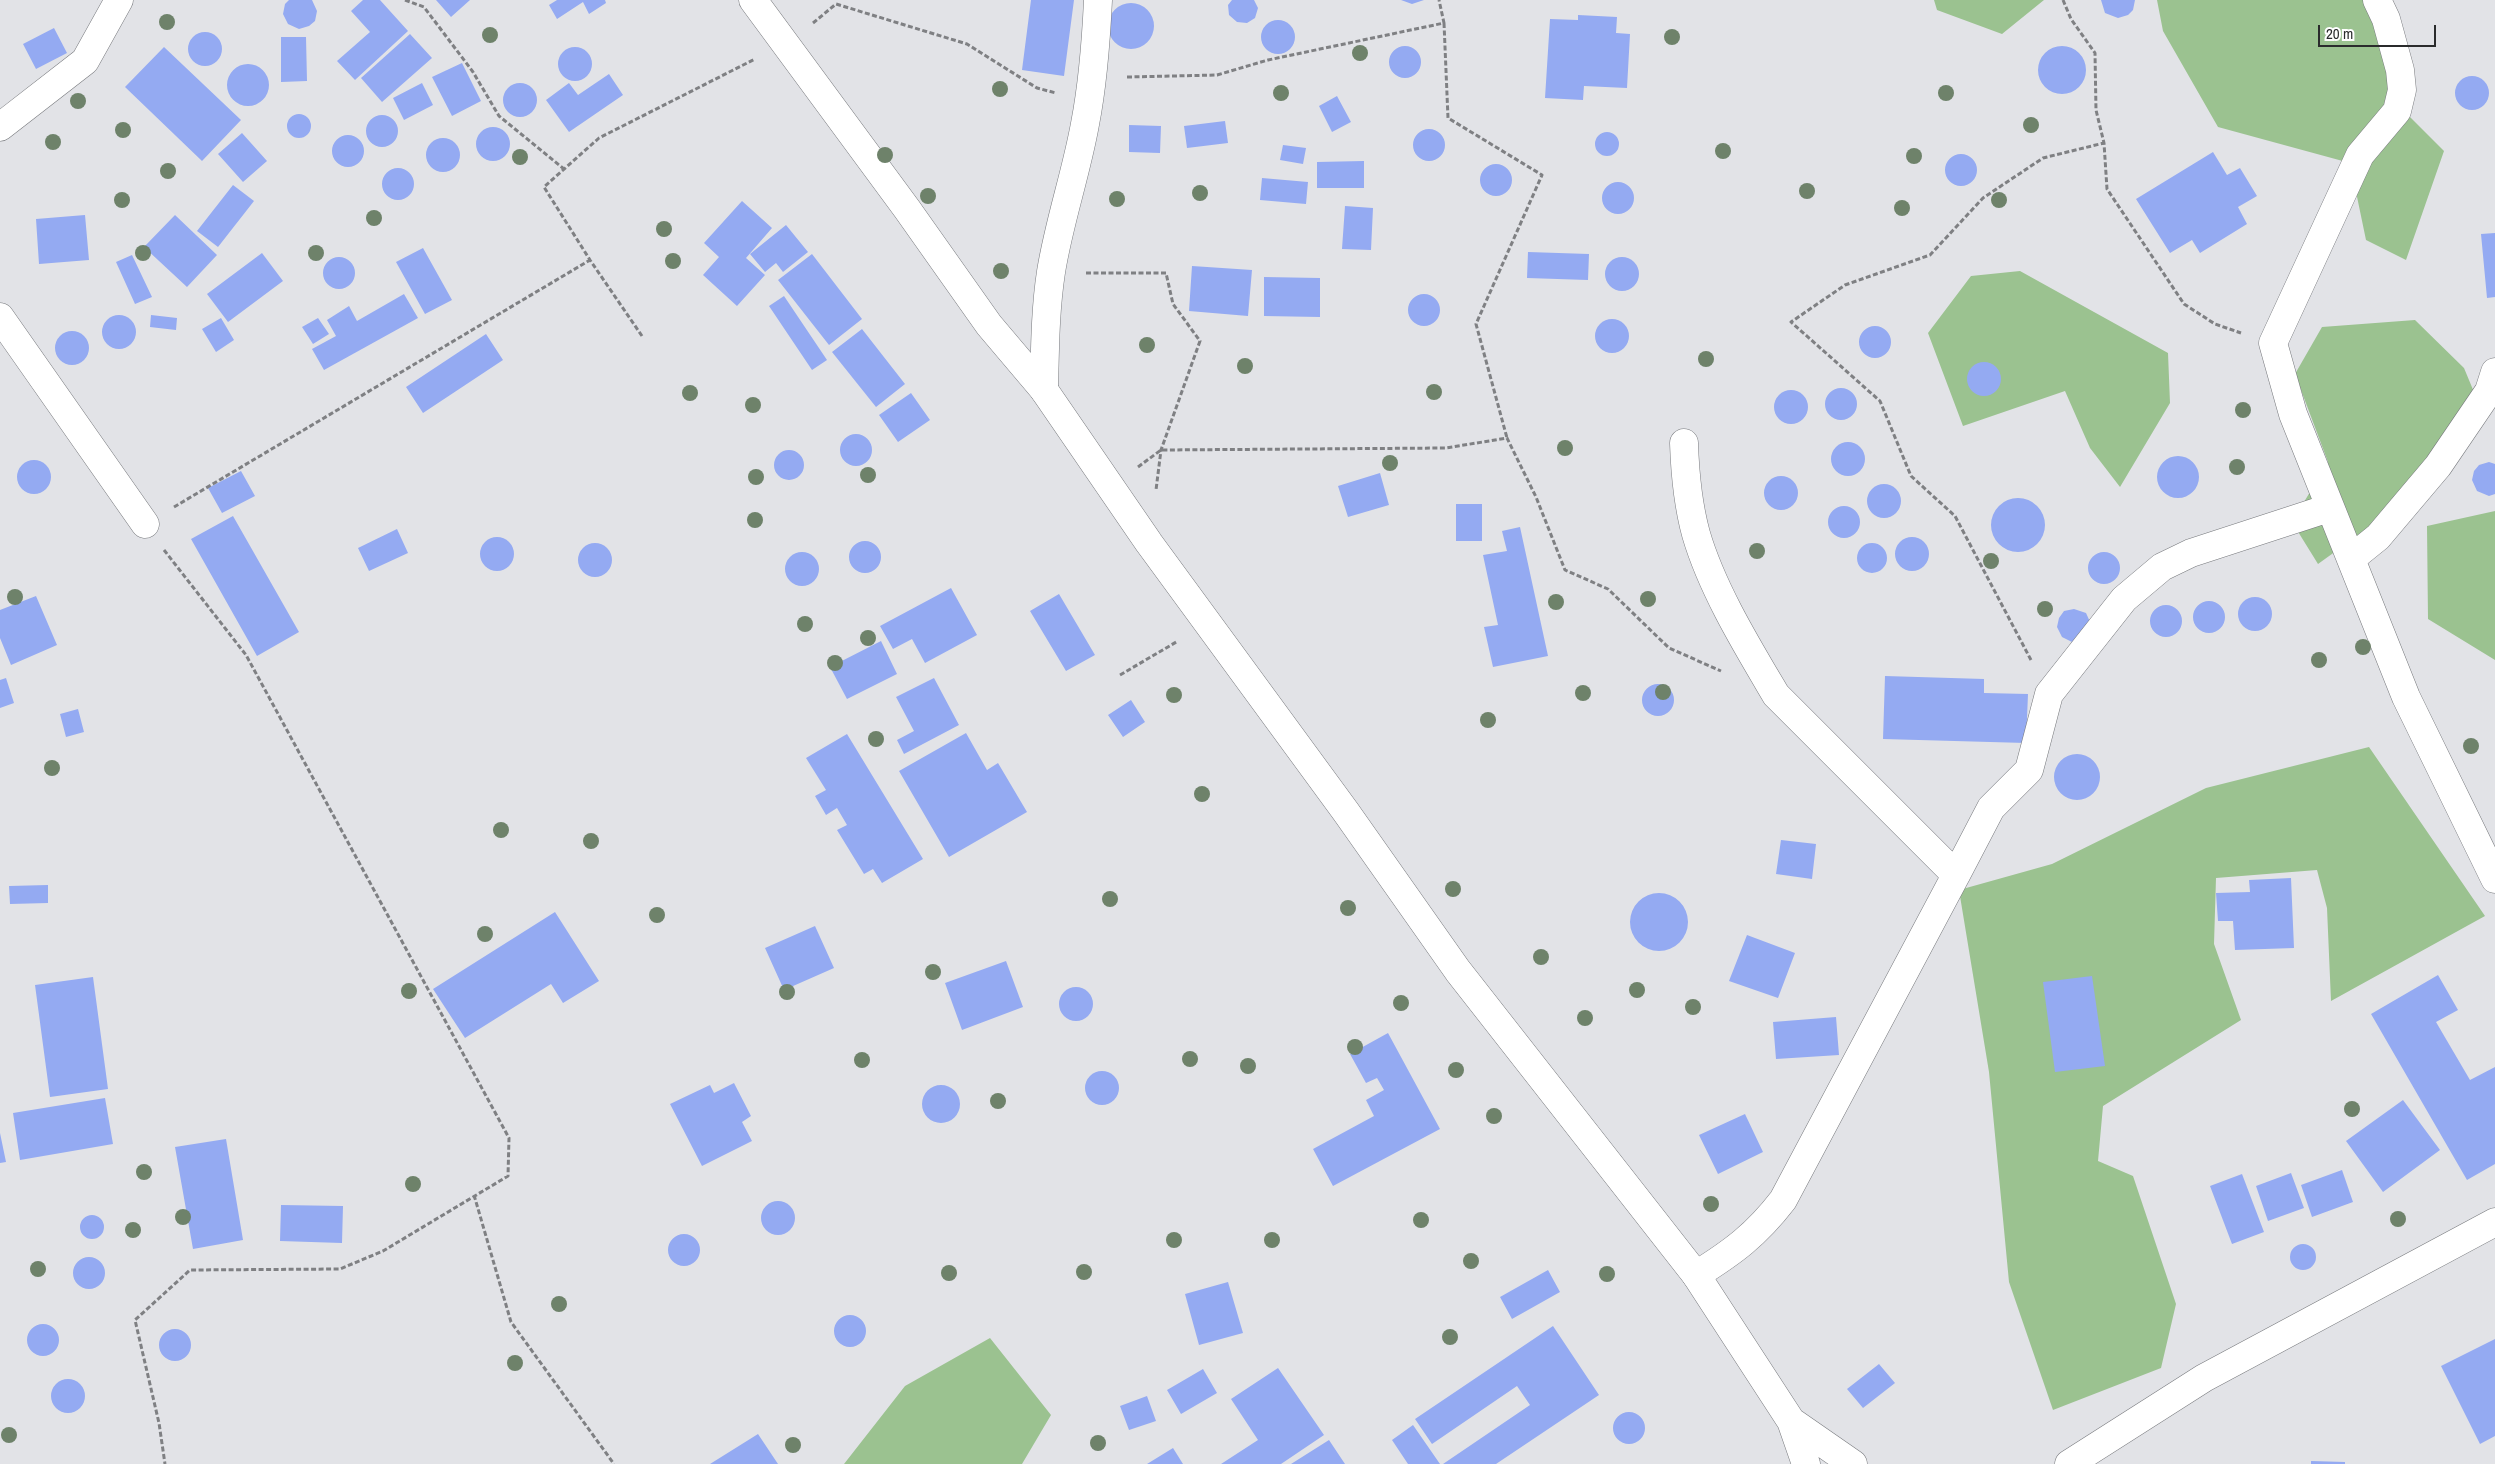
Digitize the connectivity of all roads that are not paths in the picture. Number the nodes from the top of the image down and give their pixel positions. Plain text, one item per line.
1 (119, 0) edge
2 (753, 0) edge
3 (1098, 0) edge
4 (2377, 0) edge
5 (0, 127) edge
6 (0, 316) edge
7 (2495, 372) edge
8 (1044, 390) junction
9 (1684, 443) dead end
10 (2329, 508) junction
11 (145, 524) road end
12 (2352, 558) junction
13 (1956, 875) junction
14 (2495, 879) edge
15 (2495, 1222) edge
16 (1696, 1275) junction
17 (1791, 1421) junction
18 (1806, 1464) edge
19 (1853, 1464) edge
20 (2069, 1464) edge

1 - 5 street
2 - 8 street
3 - 8 street
4 - 10 street
6 - 11 street
7 - 12 street
8 - 16 street
9 - 13 street
10 - 12 street
10 - 13 street
12 - 14 street
13 - 16 street
15 - 20 street
16 - 17 street
17 - 18 street
17 - 19 street

